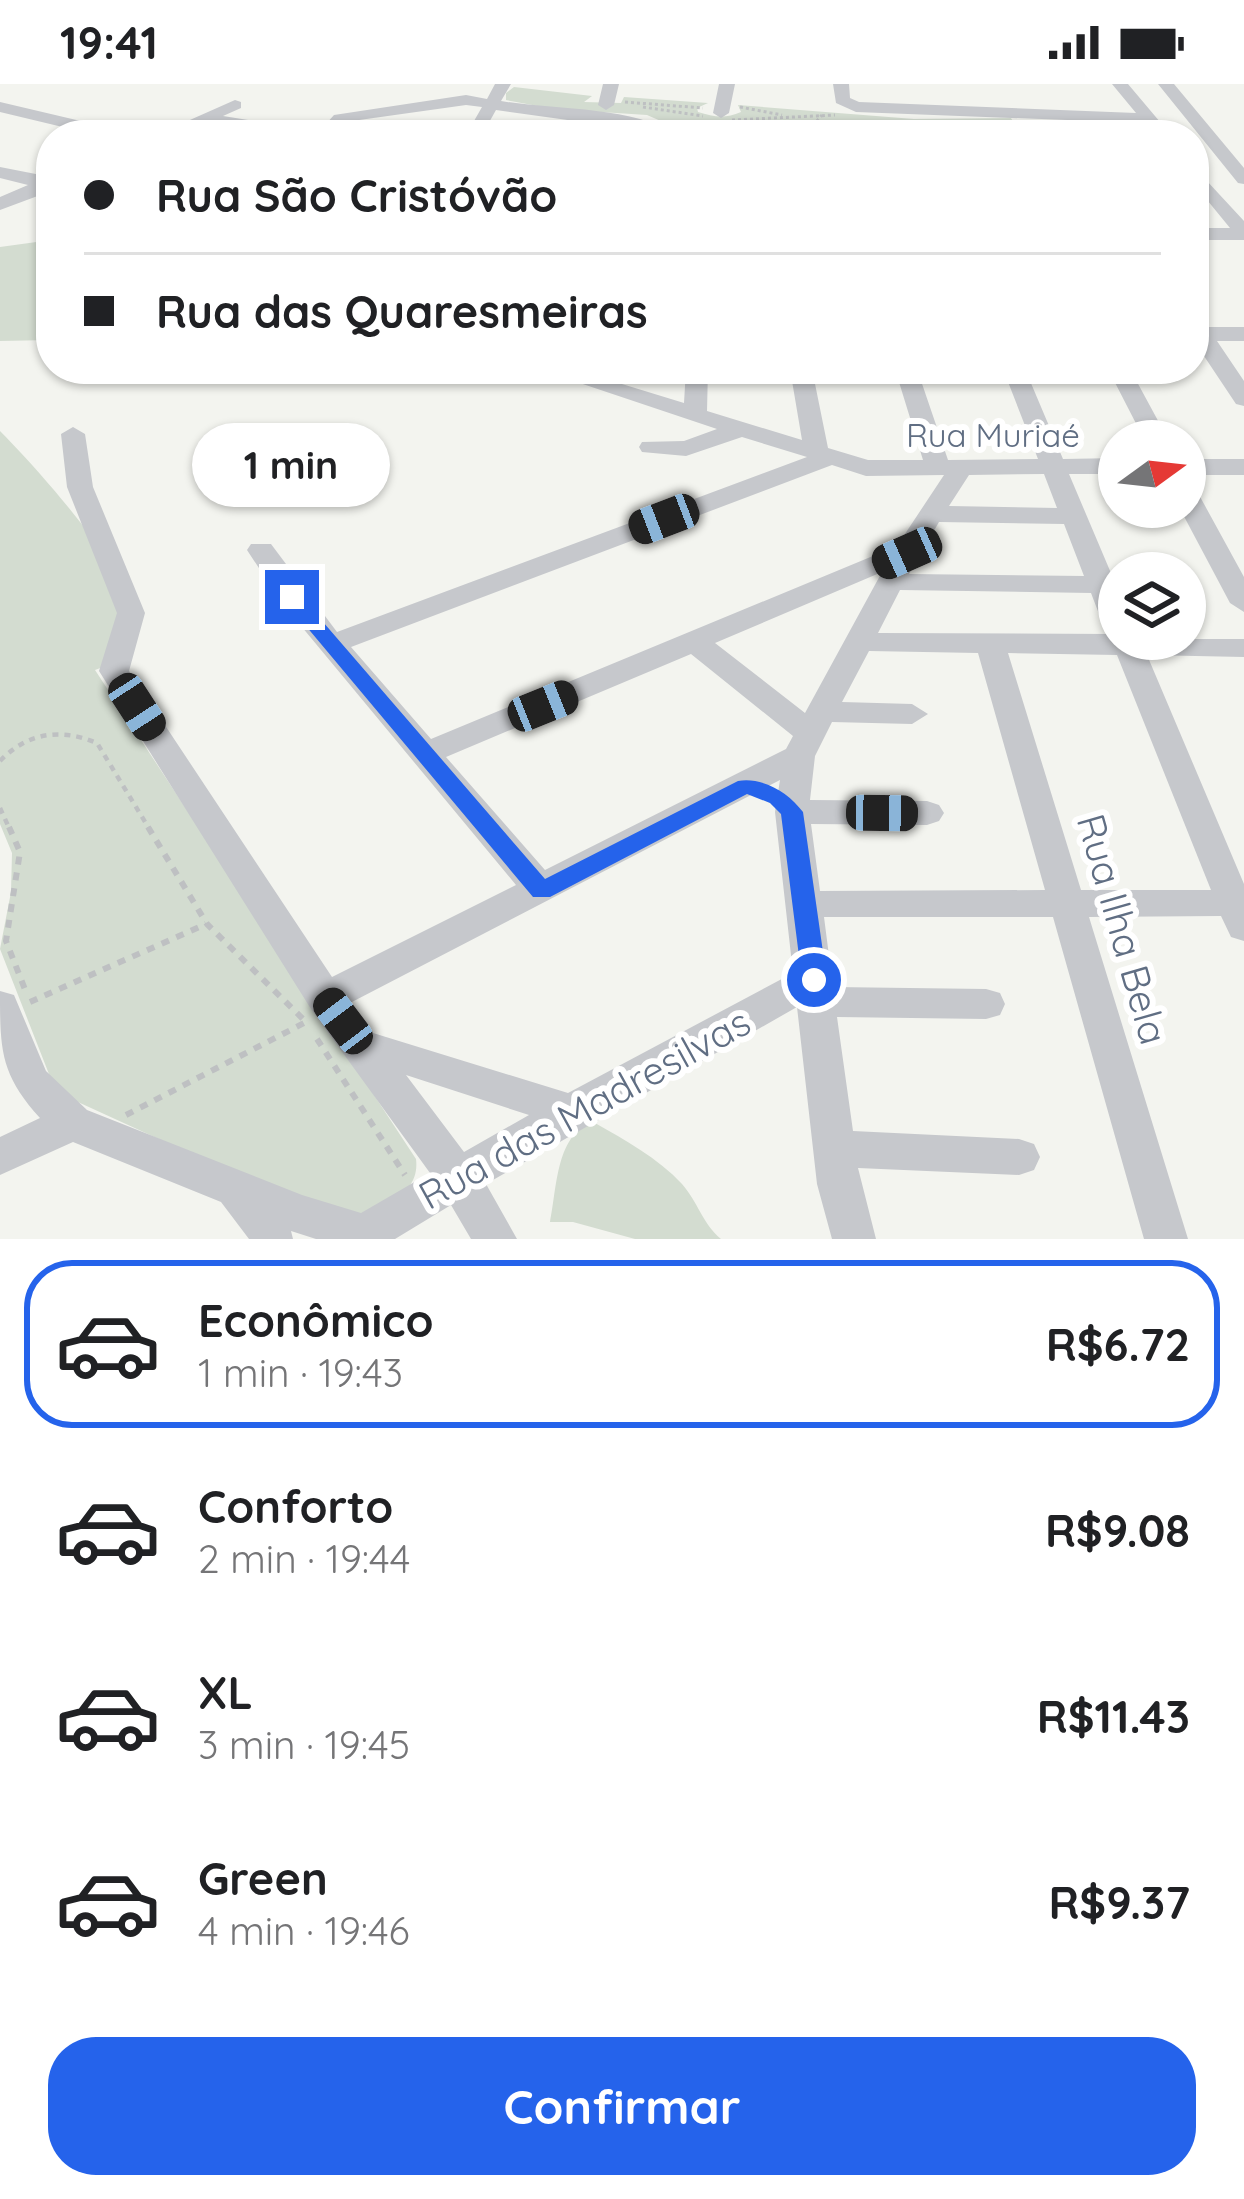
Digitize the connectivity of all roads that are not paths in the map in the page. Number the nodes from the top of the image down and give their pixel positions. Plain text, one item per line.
1 (503, 84) edge
2 (727, 84) edge
3 (1120, 84) edge
4 (1166, 84) edge
5 (842, 100) edge
6 (492, 104) junction
7 (235, 106) dead end
8 (0, 107) edge
9 (722, 109) road end
10 (413, 111) junction
11 (560, 116) junction
12 (205, 118) junction
13 (1148, 118) joint
14 (55, 120) edge
15 (200, 120) edge
16 (216, 120) edge
17 (339, 120) edge
18 (408, 120) edge
19 (483, 120) edge
20 (559, 120) edge
21 (627, 120) edge
22 (1202, 120) edge
23 (1209, 127) edge
24 (0, 172) edge
25 (1244, 179) edge
26 (36, 181) edge
27 (36, 189) edge
28 (1209, 190) edge
29 (0, 204) edge
30 (1244, 233) edge
31 (1209, 234) edge
32 (1209, 331) edge
33 (1244, 334) edge
34 (1209, 349) edge
35 (596, 384) edge
36 (696, 384) edge
37 (805, 384) edge
38 (913, 384) edge
39 (1020, 384) edge
40 (1127, 384) edge
41 (1244, 399) edge
42 (695, 416) junction
43 (1146, 420) edge
44 (744, 428) junction
45 (73, 434) dead end
46 (651, 447) dead end
47 (823, 454) junction
48 (949, 466) junction
49 (1052, 466) junction
50 (1098, 466) edge
51 (1206, 467) edge
52 (1244, 467) edge
53 (866, 468) junction
54 (935, 506) junction
55 (1073, 516) junction
56 (1204, 528) edge
57 (261, 550) dead end
58 (907, 553) junction
59 (1098, 580) edge
60 (894, 582) junction
61 (1098, 585) edge
62 (1244, 603) edge
63 (1098, 639) edge
64 (860, 642) junction
65 (332, 644) junction
66 (697, 644) junction
67 (991, 645) junction
68 (1206, 645) edge
69 (1244, 648) edge
70 (1134, 660) edge
71 (912, 714) dead end
72 (810, 734) junction
73 (427, 753) junction
74 (746, 786) junction
75 (792, 812) junction
76 (927, 813) dead end
77 (542, 891) junction
78 (1070, 902) junction
79 (804, 904) junction
80 (1241, 911) edge
81 (815, 991) junction
82 (986, 1004) dead end
83 (23, 1010) edge
84 (316, 1010) junction
85 (361, 1045) junction
86 (571, 1111) junction
87 (89, 1114) junction
88 (836, 1149) junction
89 (0, 1157) edge
90 (1019, 1157) dead end
91 (457, 1177) junction
92 (230, 1184) junction
93 (361, 1236) edge
94 (272, 1239) edge
95 (495, 1239) edge
96 (854, 1239) edge
97 (1166, 1239) edge

1 - 6 street
2 - 9 street
3 - 13 street
4 - 22 street
5 - 13 street
6 - 10 street
6 - 11 street
6 - 19 street
7 - 12 street
8 - 14 street
10 - 17 street
10 - 18 street
11 - 20 street
11 - 21 street
12 - 15 street
12 - 16 street
23 - 25 street
24 - 26 street
27 - 29 street
28 - 30 street
30 - 31 street
32 - 33 street
34 - 41 street
35 - 42 street, Rua Muriaé
36 - 42 street
37 - 47 street
38 - 48 street
39 - 49 street
40 - 43 street
42 - 44 street, Rua Muriaé
44 - 46 street
44 - 47 street, Rua Muriaé
45 - 84 street
47 - 53 street, Rua Muriaé
47 - 65 street
48 - 49 street, Rua Muriaé
48 - 53 street, Rua Muriaé
48 - 54 street
49 - 50 street, Rua Muriaé
49 - 55 street
51 - 52 street
53 - 54 street, Rua Muriaé
54 - 55 street
54 - 58 street
55 - 59 street
56 - 62 street
57 - 65 street
58 - 60 street
58 - 66 street
60 - 61 street
60 - 64 street
63 - 67 street
64 - 67 street
64 - 72 street
65 - 73 street
66 - 72 street
66 - 73 street
67 - 78 street, Rua Ilha Bela
68 - 69 street
70 - 80 street
71 - 72 street
72 - 74 street
72 - 75 street
73 - 77 street
74 - 75 street
74 - 77 street
75 - 76 street
75 - 79 street
77 - 84 street
78 - 79 street
78 - 80 street
78 - 97 street, Rua Ilha Bela
79 - 81 street
81 - 82 street
81 - 86 street, Rua das Madresilvas
81 - 88 street
83 - 87 street
84 - 85 street
85 - 86 street
85 - 91 street
86 - 91 street, Rua das Madresilvas
87 - 89 street
87 - 92 street
88 - 90 street
88 - 96 street
91 - 93 street, Rua das Madresilvas
91 - 95 street
92 - 93 street
92 - 94 street

